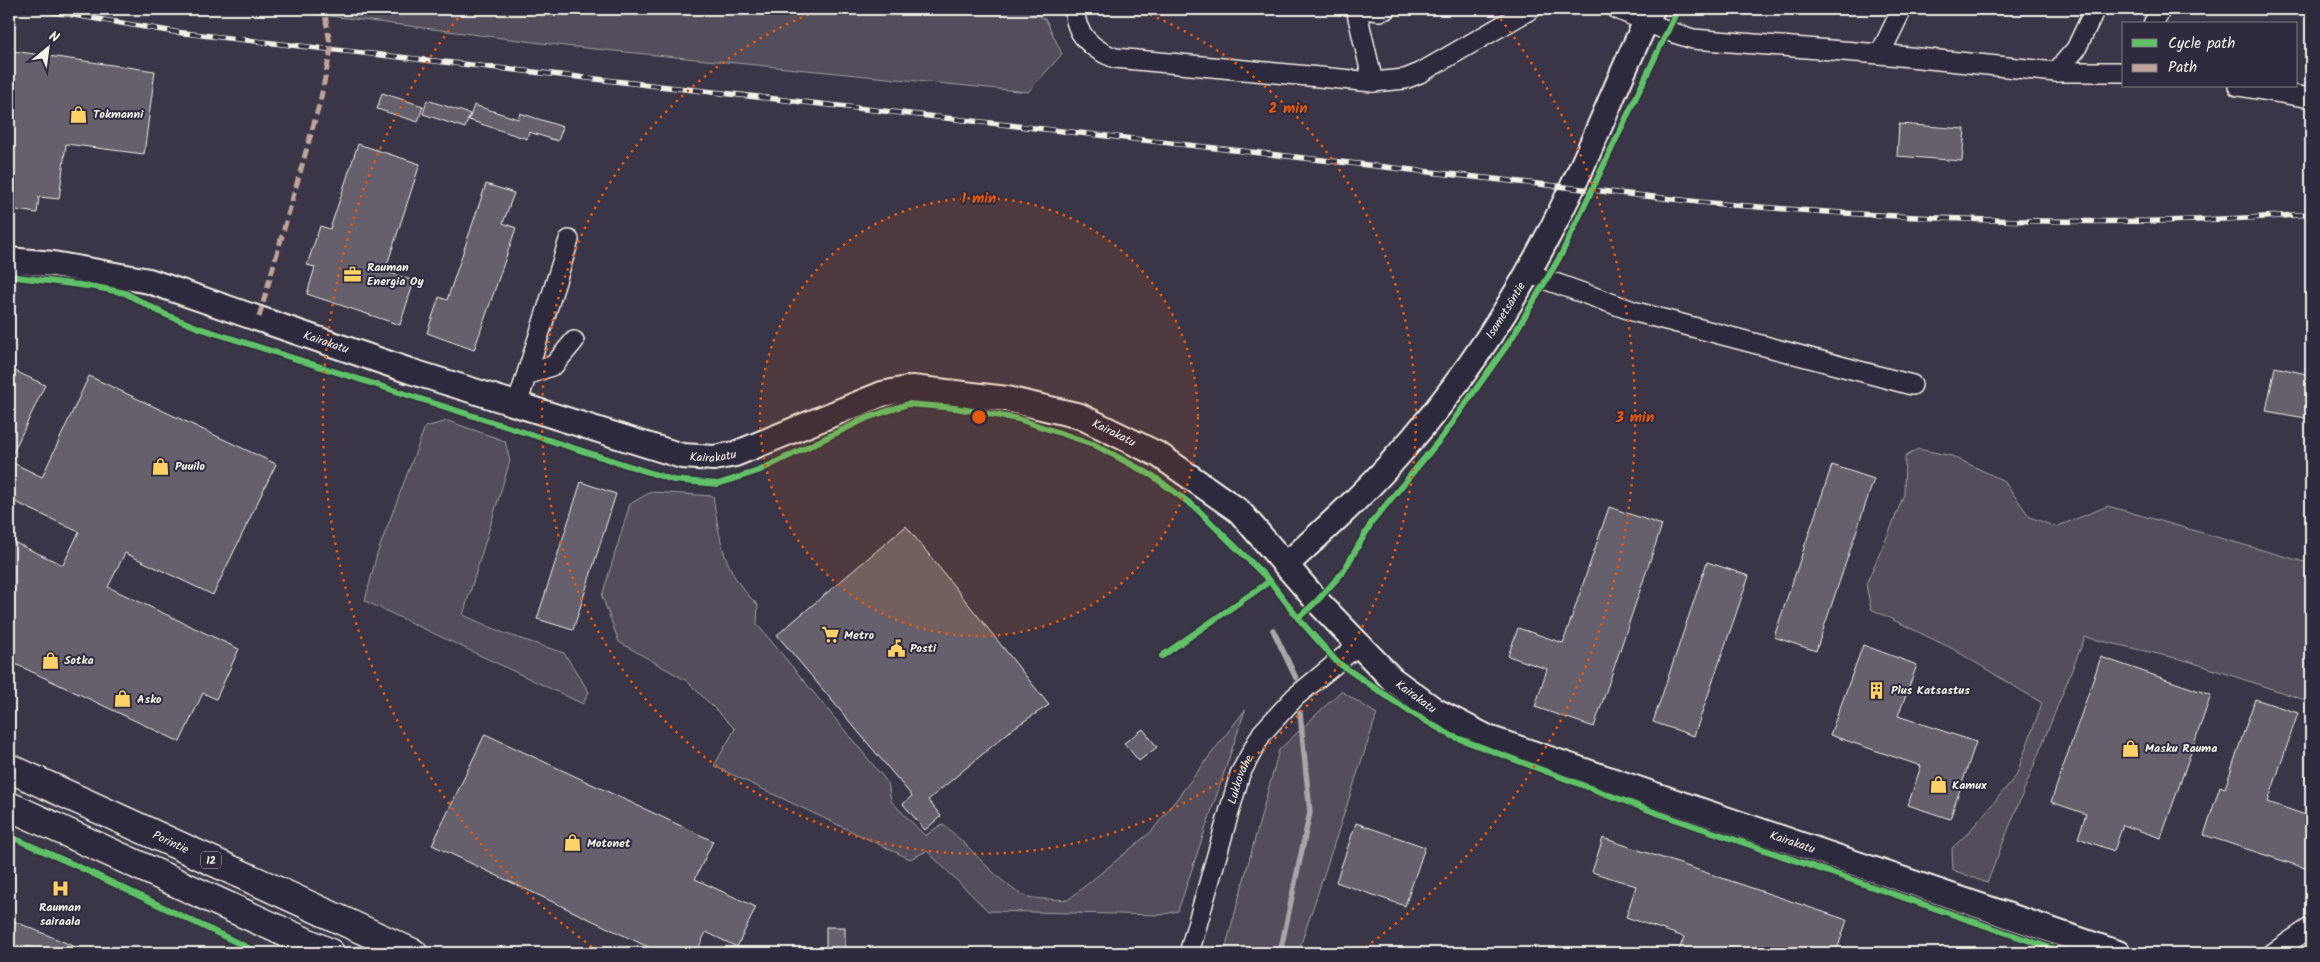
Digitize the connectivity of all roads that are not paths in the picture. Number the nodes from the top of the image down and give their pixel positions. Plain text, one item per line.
1 (1076, 9) edge
2 (1356, 9) edge
3 (1363, 9) edge
4 (1386, 9) edge
5 (1531, 9) edge
6 (1617, 9) edge
7 (1902, 9) edge
8 (2095, 9) edge
9 (2161, 9) edge
10 (1649, 15) edge
11 (2154, 22) edge
12 (1880, 54) junction
13 (2121, 68) edge
14 (2056, 72) junction
15 (1373, 82) junction
16 (2250, 88) edge
17 (2311, 98) edge
18 (569, 240) dead end
19 (9, 260) edge
20 (1527, 273) junction
21 (574, 341) dead end
22 (527, 375) junction
23 (1912, 385) dead end
24 (517, 405) junction
25 (1287, 564) junction
26 (1357, 646) junction
27 (9, 768) edge
28 (9, 806) edge
29 (2311, 927) edge
30 (330, 953) edge
31 (413, 953) edge
32 (1189, 953) edge
33 (2118, 953) edge
34 (2273, 953) edge

1 - 15 street
2 - 15 street
3 - 4 street
5 - 15 street
6 - 10 street
7 - 12 street
8 - 14 street
9 - 11 street
10 - 12 street
10 - 20 main road, Isometsäntie
12 - 14 street
13 - 14 street
16 - 17 street
18 - 22 street
19 - 24 main road, Kairakatu
20 - 23 street
20 - 25 main road, Isometsäntie
21 - 22 street
22 - 24 street
24 - 25 main road, Kairakatu
25 - 26 main road, Kairakatu
26 - 32 street, Lukkovahe
26 - 33 main road, Kairakatu
27 - 31 highway, Porintie / 12
28 - 30 highway
29 - 34 street

